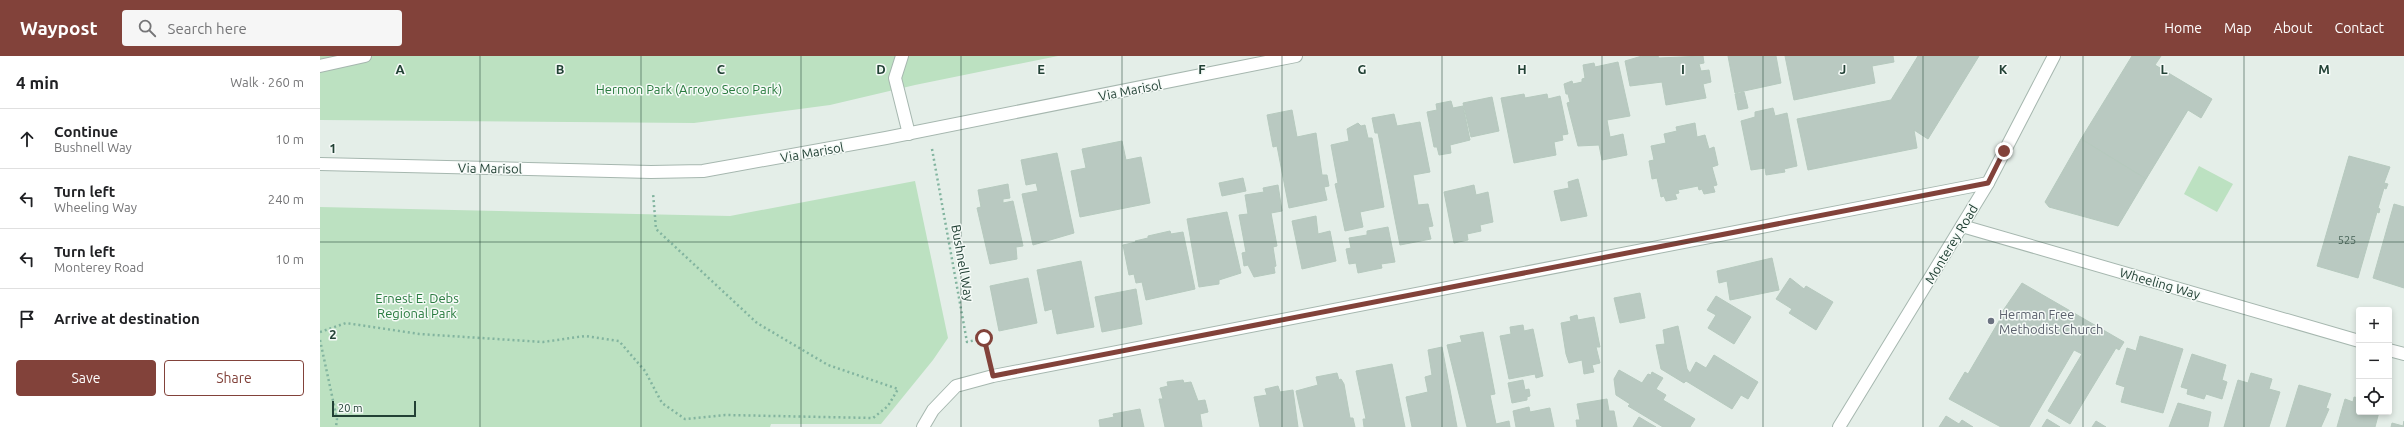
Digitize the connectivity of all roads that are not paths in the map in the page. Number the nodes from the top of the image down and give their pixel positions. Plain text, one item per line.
1 (365, 56) edge
2 (902, 56) edge
3 (1296, 56) edge
4 (2054, 56) edge
5 (320, 66) edge
6 (909, 134) junction
7 (320, 164) edge
8 (1988, 183) junction
9 (1962, 226) junction
10 (2356, 340) edge
11 (2392, 351) edge
12 (2404, 354) edge
13 (923, 427) edge
14 (1839, 427) edge

1 - 5 street
2 - 6 street
3 - 6 street, Via Marisol
4 - 8 street, Monterey Road
6 - 7 street, Via Marisol
8 - 9 street, Monterey Road
8 - 13 street
9 - 10 street, Wheeling Way
9 - 14 street, Monterey Road
11 - 12 street

